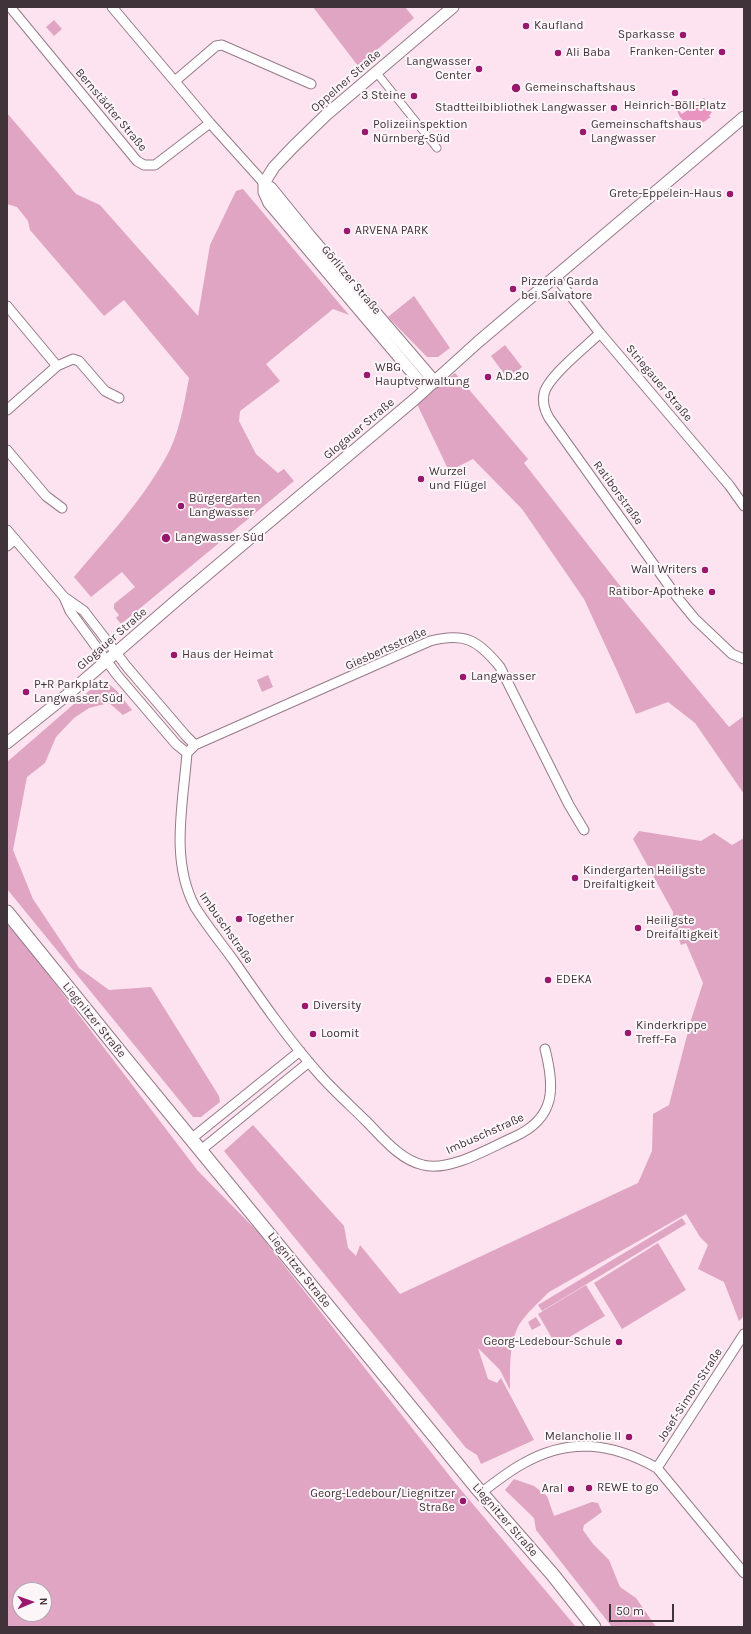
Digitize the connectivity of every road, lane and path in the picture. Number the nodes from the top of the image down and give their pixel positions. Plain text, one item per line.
1 (10, 7) edge
2 (112, 7) edge
3 (453, 7) edge
4 (376, 72) junction
5 (175, 81) junction
6 (311, 84) dead end
7 (744, 117) edge
8 (210, 123) junction
9 (437, 148) dead end
10 (264, 183) junction
11 (555, 276) junction
12 (7, 306) edge
13 (600, 333) junction
14 (57, 366) junction
15 (435, 382) junction
16 (426, 389) junction
17 (119, 398) dead end
18 (7, 410) edge
19 (7, 450) edge
20 (744, 506) edge
21 (62, 508) dead end
22 (7, 530) edge
23 (15, 540) junction
24 (7, 546) edge
25 (64, 597) junction
26 (116, 652) junction
27 (744, 659) edge
28 (107, 660) junction
29 (7, 743) edge
30 (195, 745) junction
31 (187, 754) junction
32 (584, 830) dead end
33 (7, 912) edge
34 (545, 1048) dead end
35 (300, 1052) junction
36 (309, 1062) junction
37 (191, 1139) junction
38 (201, 1150) junction
39 (744, 1334) edge
40 (657, 1468) junction
41 (481, 1493) junction
42 (744, 1572) edge
43 (594, 1627) edge

1 - 8 street, Bernstädter Straße
2 - 5 street, Görlitzer Straße
3 - 4 street, Oppelner Straße
4 - 9 street
4 - 10 street, Oppelner Straße
5 - 6 street
5 - 8 street, Görlitzer Straße
7 - 11 street, Glogauer Straße
8 - 10 street, Görlitzer Straße
10 - 15 street, Görlitzer Straße
10 - 16 street, Görlitzer Straße
11 - 13 street, Striegauer Straße
11 - 15 street, Glogauer Straße
12 - 14 street
13 - 20 street, Striegauer Straße
13 - 27 street, Ratiborstraße
14 - 17 street
14 - 18 street
15 - 16 street, Glogauer Straße
16 - 26 street, Glogauer Straße
19 - 21 street
22 - 23 street
23 - 24 street
23 - 25 street
25 - 26 street
25 - 28 street
26 - 28 street, Glogauer Straße
26 - 30 street
28 - 29 street, Glogauer Straße
28 - 31 street
30 - 31 street
30 - 32 street, Giesbertsstraße
31 - 35 street, Imbuschstraße
33 - 37 main road, Liegnitzer Straße
34 - 36 street, Imbuschstraße
35 - 36 street, Imbuschstraße
35 - 37 street
36 - 38 street
37 - 38 main road, Liegnitzer Straße
38 - 41 main road, Liegnitzer Straße
39 - 40 street, Josef-Simon-Straße
40 - 41 street
40 - 42 street
41 - 43 main road, Liegnitzer Straße

